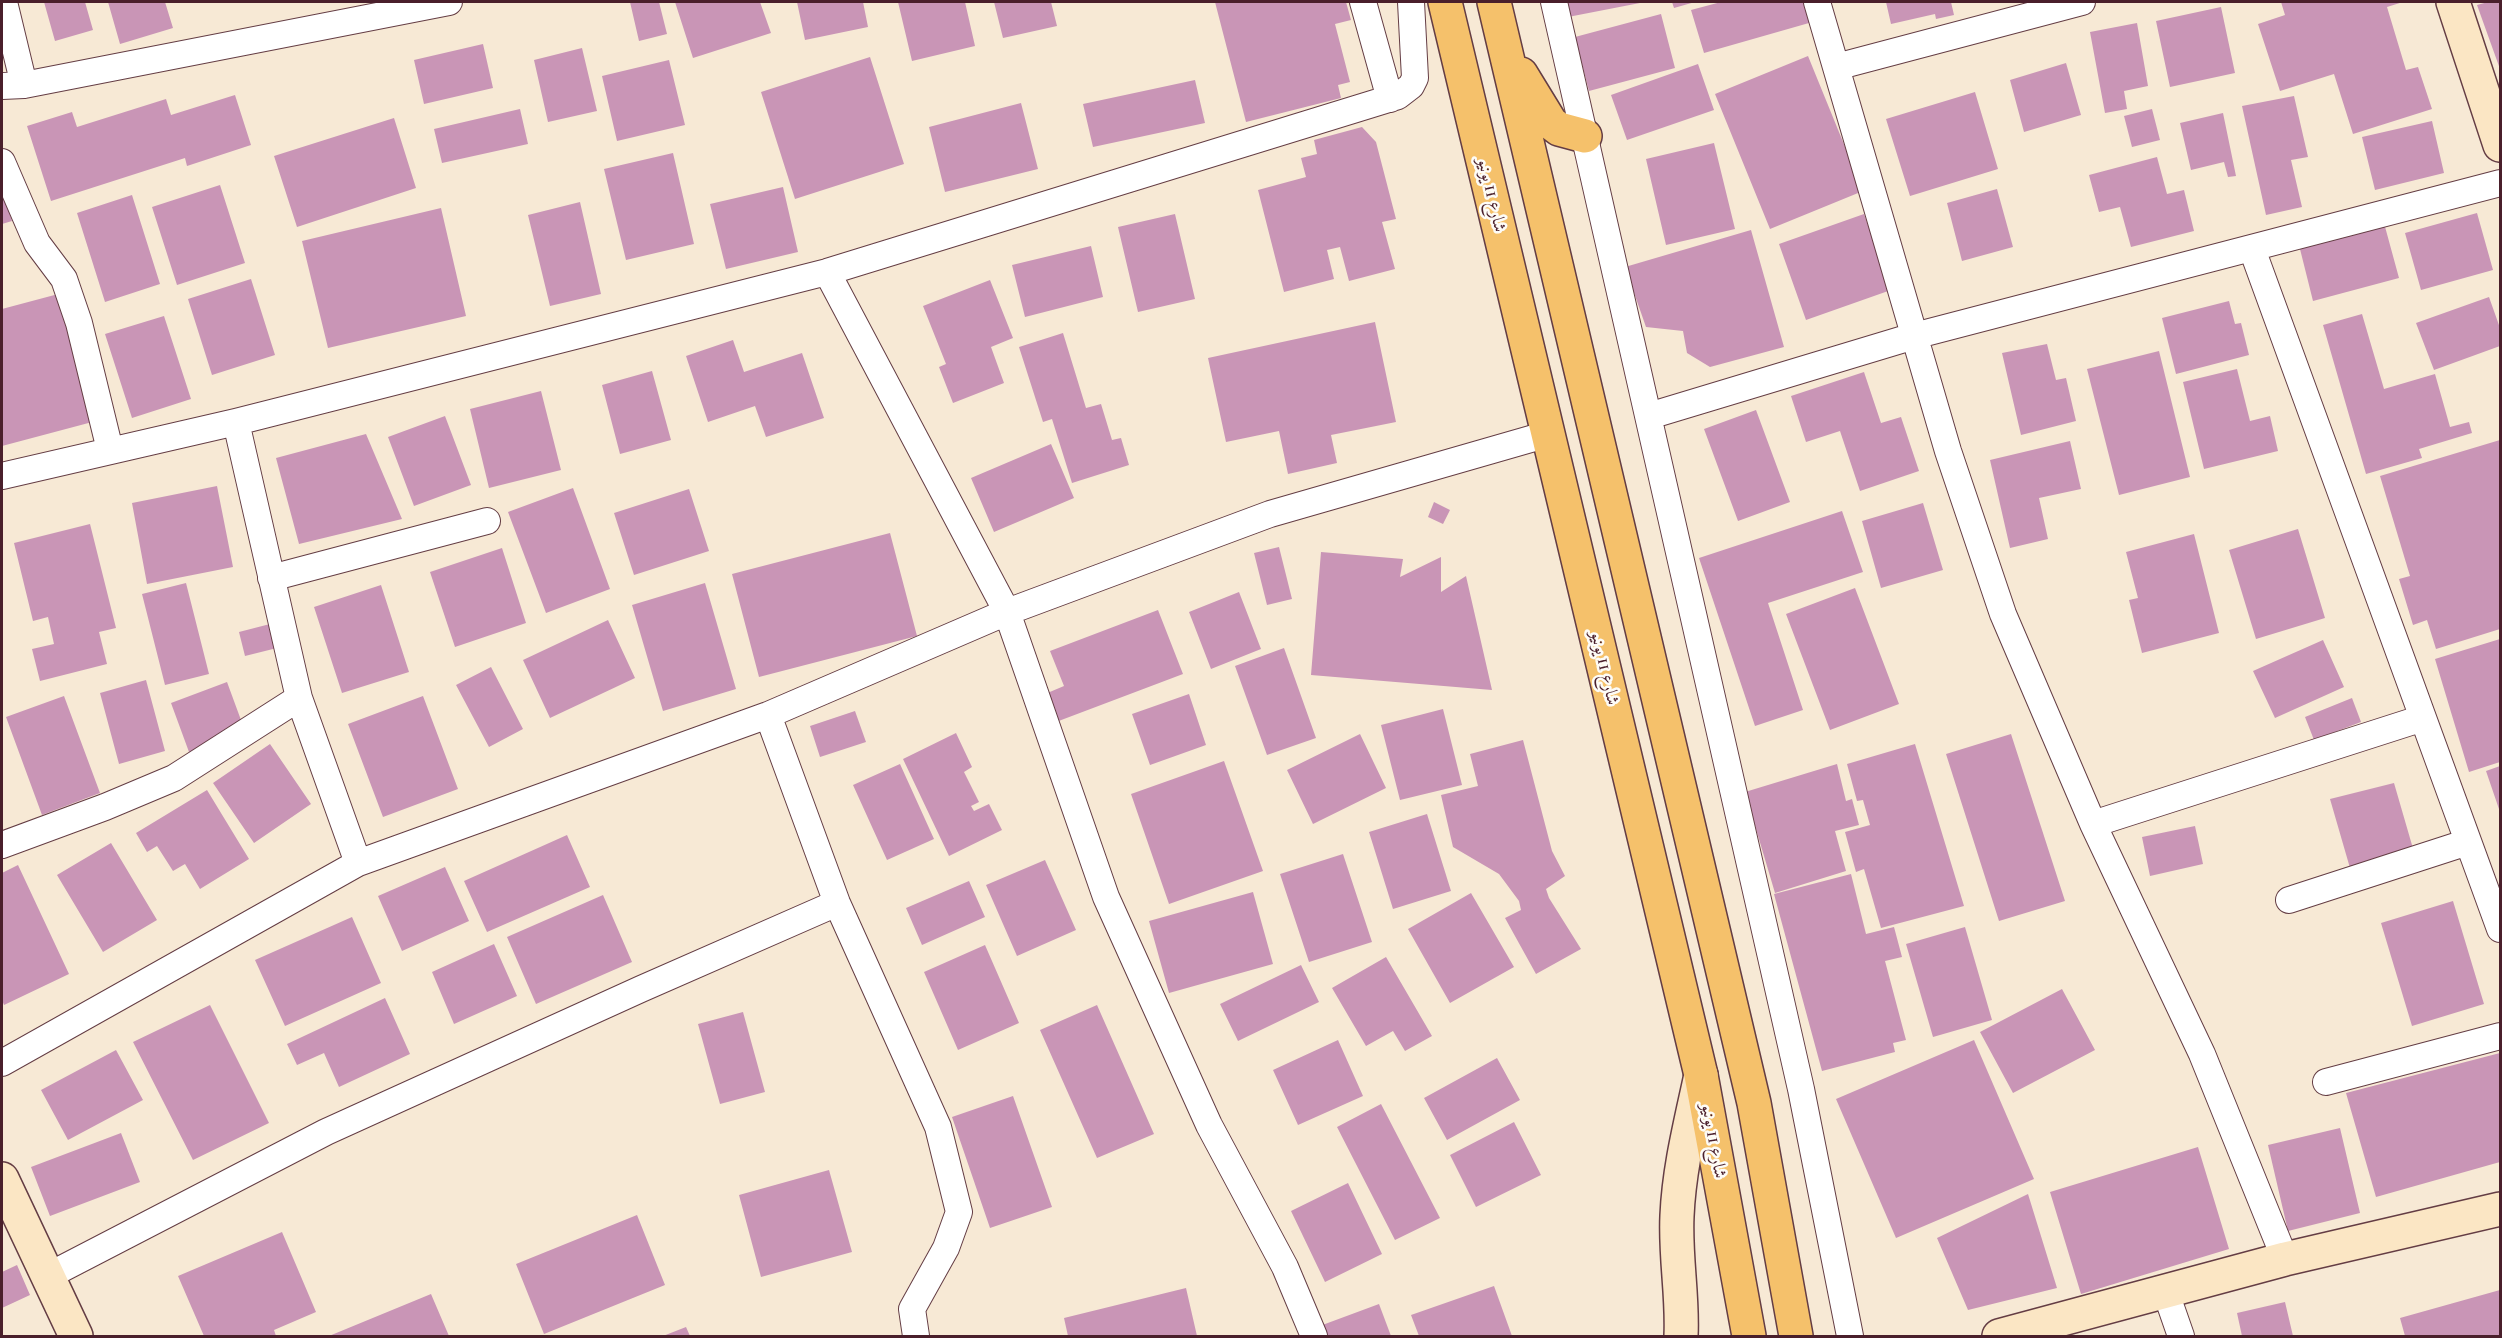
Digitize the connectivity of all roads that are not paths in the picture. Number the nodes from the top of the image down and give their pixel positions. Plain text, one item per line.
1 (4, 2) edge
2 (449, 2) edge
3 (1363, 2) edge
4 (1411, 2) edge
5 (1445, 2) edge
6 (1494, 2) edge
7 (1554, 2) edge
8 (1817, 2) edge
9 (2082, 2) edge
10 (2453, 2) edge
11 (1504, 46) junction
12 (1836, 67) junction
13 (13, 86) edge
14 (1390, 99) junction
15 (1585, 136) junction
16 (2500, 145) edge
17 (2, 162) edge
18 (2500, 183) edge
19 (2252, 249) junction
20 (827, 272) junction
21 (1914, 336) junction
22 (1649, 416) junction
23 (236, 423) junction
24 (1548, 434) junction
25 (110, 450) junction
26 (2, 476) edge
27 (487, 521) dead end
28 (271, 578) junction
29 (1007, 612) junction
30 (299, 698) junction
31 (768, 715) junction
32 (2423, 718) junction
33 (2093, 824) junction
34 (2468, 842) junction
35 (2, 845) edge
36 (358, 863) junction
37 (2289, 900) dead end
38 (837, 903) junction
39 (2500, 929) edge
40 (2500, 1036) edge
41 (2, 1063) edge
42 (1701, 1075) junction
43 (2326, 1082) dead end
44 (2, 1179) edge
45 (2500, 1209) edge
46 (2285, 1258) junction
47 (48, 1276) junction
48 (2166, 1290) junction
49 (76, 1336) edge
50 (916, 1336) edge
51 (1314, 1336) edge
52 (1681, 1336) edge
53 (1749, 1336) edge
54 (1796, 1336) edge
55 (1850, 1336) edge
56 (1999, 1336) edge
57 (2181, 1336) edge

1 - 13 street
2 - 13 street
3 - 14 street
4 - 14 street
5 - 24 highway, شارع 11 يونيو
6 - 11 highway
7 - 15 street
8 - 12 street
9 - 12 street
10 - 16 main road
11 - 15 highway
11 - 54 highway
12 - 21 street
14 - 20 street
15 - 22 street
17 - 25 street
18 - 19 street
19 - 21 street
19 - 32 street
20 - 23 street
20 - 29 street
21 - 22 street
21 - 33 street
22 - 55 street
23 - 25 street
23 - 28 street
24 - 29 street
24 - 42 highway, شارع 11 يونيو
25 - 26 street
27 - 28 street
28 - 30 street
29 - 31 street
29 - 51 street
30 - 35 street
30 - 36 street
31 - 36 street
31 - 38 street
32 - 33 street
32 - 34 street
33 - 46 street
34 - 37 street
34 - 39 street
36 - 41 street
38 - 47 street
38 - 50 street
40 - 43 street
42 - 52 main road
42 - 53 highway, شارع 11 يونيو
44 - 47 main road
45 - 46 main road
46 - 48 main road
47 - 49 main road
48 - 56 main road
48 - 57 street

